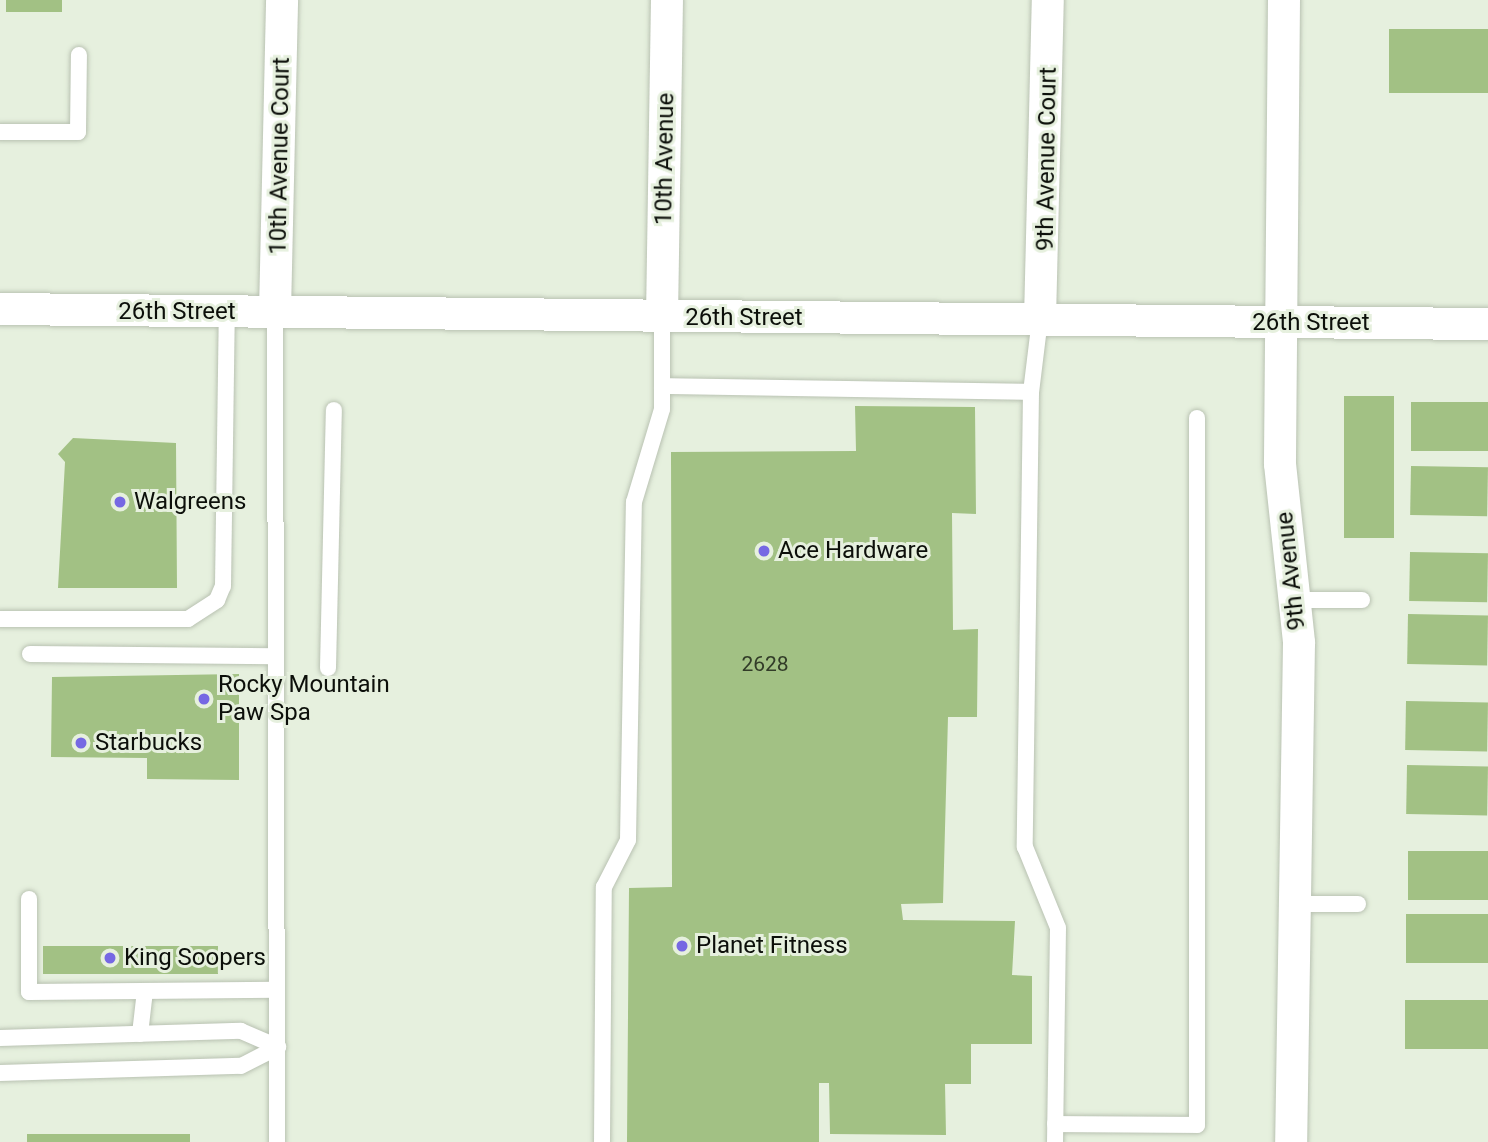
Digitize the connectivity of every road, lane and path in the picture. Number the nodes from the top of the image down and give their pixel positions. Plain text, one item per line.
1 (282, 0) edge
2 (667, 0) edge
3 (1048, 0) edge
4 (1284, 0) edge
5 (79, 55) dead end
6 (0, 132) edge
7 (0, 309) edge
8 (227, 312) junction
9 (275, 312) junction
10 (662, 317) junction
11 (1040, 319) junction
12 (1282, 323) junction
13 (1488, 324) edge
14 (662, 386) junction
15 (1031, 392) junction
16 (334, 410) dead end
17 (1197, 418) dead end
18 (1295, 600) junction
19 (1362, 600) dead end
20 (0, 619) edge
21 (30, 654) dead end
22 (276, 656) junction
23 (328, 668) dead end
24 (29, 899) dead end
25 (1297, 904) junction
26 (1358, 904) dead end
27 (277, 990) junction
28 (145, 991) junction
29 (140, 1034) junction
30 (0, 1038) edge
31 (278, 1047) junction
32 (0, 1073) edge
33 (1055, 1124) junction
34 (277, 1142) edge
35 (602, 1142) edge
36 (1055, 1142) edge
37 (1291, 1142) edge

1 - 9 street, 10th Avenue Court
2 - 10 street, 10th Avenue
3 - 11 street, 9th Avenue Court
4 - 12 street, 9th Avenue
5 - 6 lane
7 - 8 street, 26th Street
8 - 9 street, 26th Street
8 - 20 lane
9 - 10 street, 26th Street
9 - 22 lane
10 - 11 street, 26th Street
10 - 14 lane
11 - 12 street, 26th Street
11 - 15 lane
12 - 13 street, 26th Street
12 - 18 street, 9th Avenue
14 - 15 lane
14 - 35 lane
15 - 33 lane
16 - 23 lane
17 - 33 lane
18 - 19 lane
18 - 25 street, 9th Avenue
21 - 22 lane
22 - 27 lane
24 - 28 lane
25 - 26 lane
25 - 37 street, 9th Avenue
27 - 28 lane
27 - 31 lane
28 - 29 lane
29 - 30 lane
29 - 31 lane
31 - 32 lane
31 - 34 lane
33 - 36 lane

